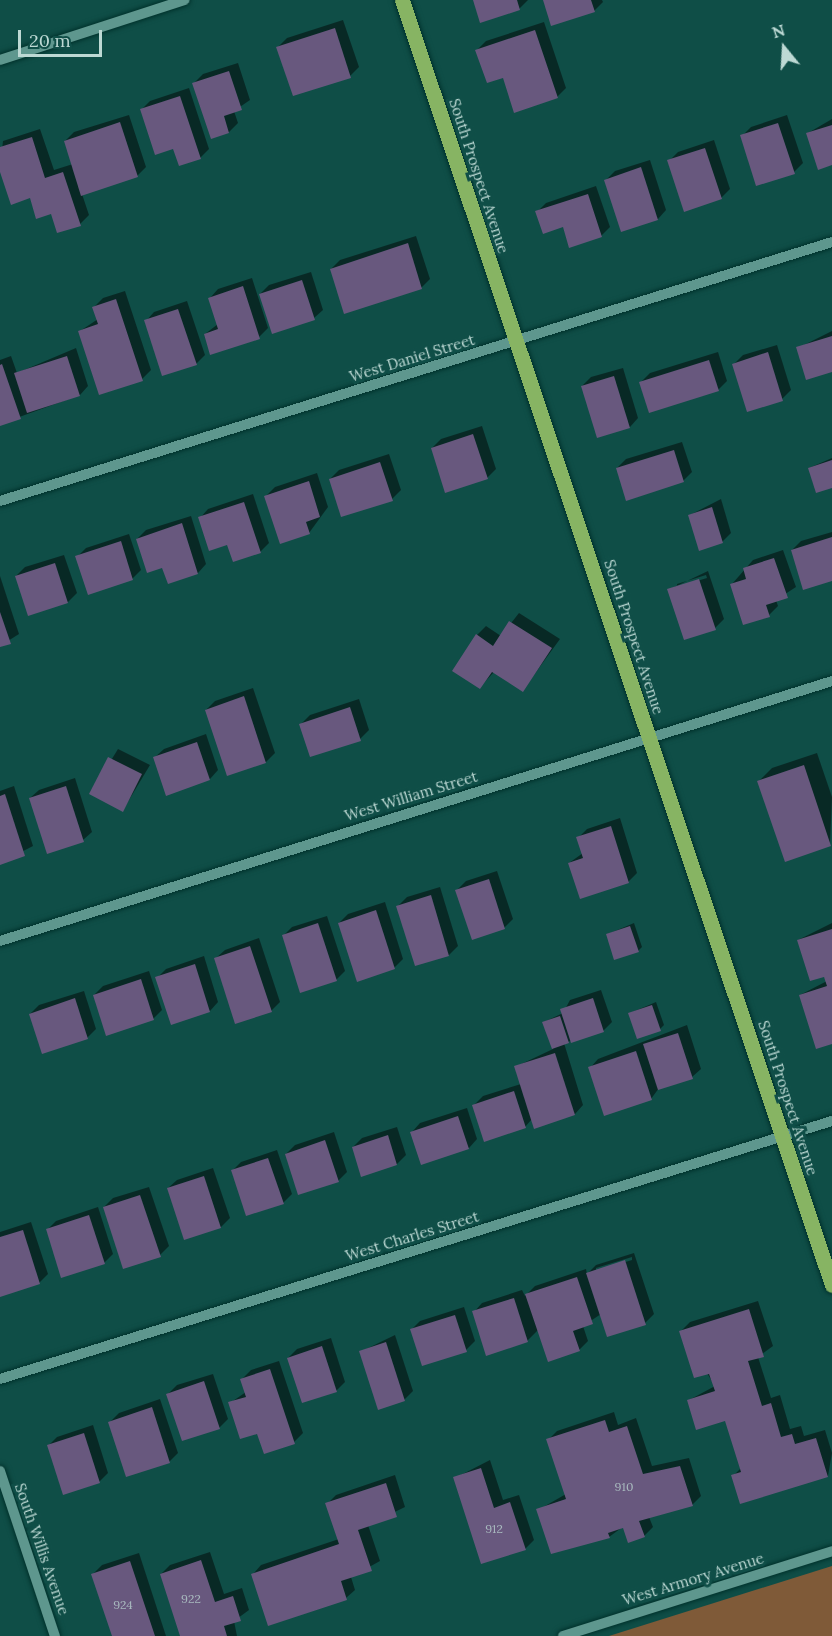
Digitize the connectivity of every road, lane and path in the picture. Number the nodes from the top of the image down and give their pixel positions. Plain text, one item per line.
1 (185, 0) edge
2 (402, 0) edge
3 (0, 60) edge
4 (832, 242) edge
5 (516, 341) junction
6 (0, 501) edge
7 (832, 681) edge
8 (648, 738) junction
9 (0, 941) edge
10 (832, 1121) edge
11 (782, 1136) junction
12 (832, 1285) edge
13 (0, 1379) edge
14 (0, 1471) edge
15 (832, 1551) edge
16 (56, 1636) edge
17 (563, 1636) edge

1 - 3 street
2 - 5 main road, South Prospect Avenue
4 - 5 street, West Daniel Street
5 - 6 street, West Daniel Street
5 - 8 main road, South Prospect Avenue
7 - 8 street, West William Street
8 - 9 street, West William Street
8 - 11 main road, South Prospect Avenue
10 - 11 street, West Charles Street
11 - 12 main road, South Prospect Avenue
11 - 13 street, West Charles Street
14 - 16 street, South Willis Avenue
15 - 17 street, West Armory Avenue

